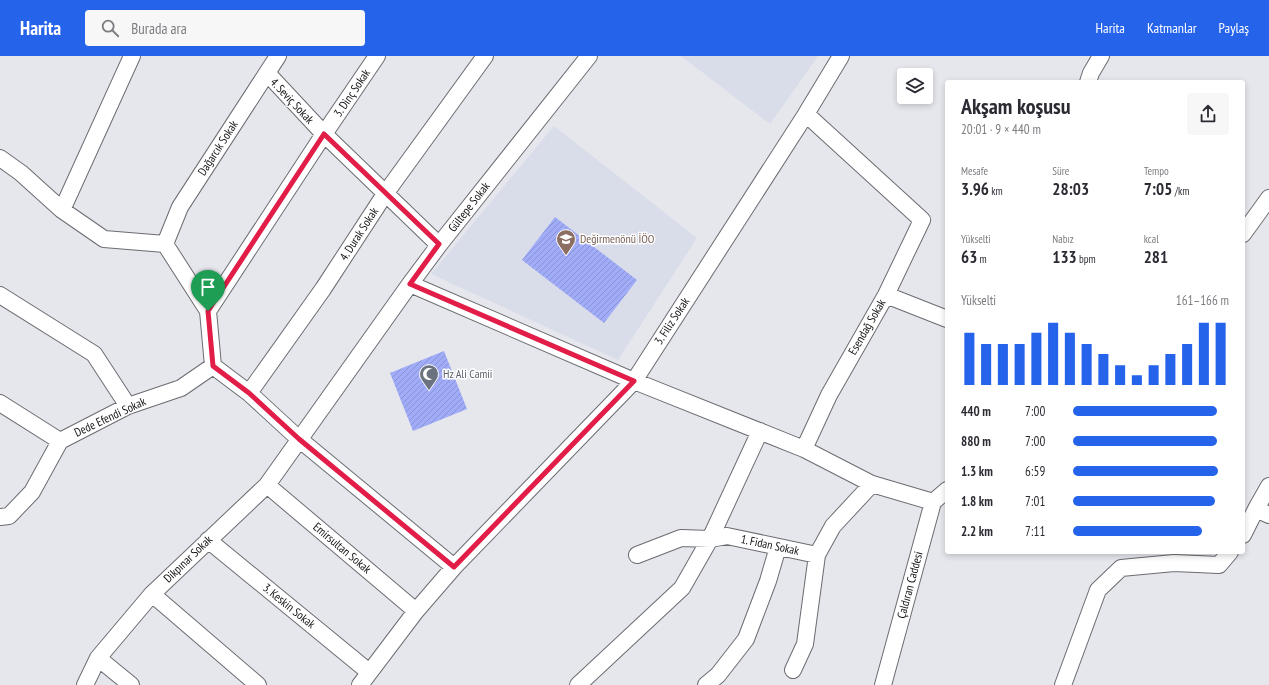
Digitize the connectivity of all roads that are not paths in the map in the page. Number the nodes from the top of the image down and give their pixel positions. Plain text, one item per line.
1 (132, 56) edge
2 (278, 56) edge
3 (377, 56) edge
4 (486, 56) edge
5 (589, 56) edge
6 (841, 56) edge
7 (1101, 56) edge
8 (267, 73) junction
9 (1089, 80) edge
10 (806, 114) junction
11 (324, 134) junction
12 (0, 158) edge
13 (385, 194) junction
14 (1269, 198) edge
15 (62, 210) junction
16 (1245, 231) edge
17 (165, 244) junction
18 (439, 244) junction
19 (410, 284) junction
20 (0, 295) edge
21 (886, 296) junction
22 (208, 311) junction
23 (945, 318) edge
24 (213, 366) junction
25 (634, 381) junction
26 (249, 393) junction
27 (0, 403) edge
28 (128, 406) junction
29 (760, 431) junction
30 (299, 439) junction
31 (60, 441) junction
32 (804, 449) junction
33 (872, 484) junction
34 (267, 485) junction
35 (1269, 486) edge
36 (945, 492) edge
37 (933, 502) junction
38 (1262, 512) edge
39 (3, 514) edge
40 (1245, 533) edge
41 (710, 538) junction
42 (208, 540) junction
43 (778, 546) junction
44 (1228, 554) edge
45 (636, 555) dead end
46 (817, 555) junction
47 (454, 567) junction
48 (152, 594) junction
49 (416, 611) junction
50 (98, 658) junction
51 (793, 670) dead end
52 (364, 679) edge
53 (887, 684) edge
54 (85, 685) edge
55 (131, 685) edge
56 (258, 685) edge
57 (578, 685) edge
58 (706, 685) edge
59 (1063, 685) edge

1 - 15 street
2 - 8 street, Dağarcık Sokak
3 - 11 street, 3. Dinç Sokak
4 - 13 street, 4. Durak Sokak
5 - 18 street, Gültepe Sokak
6 - 10 street, 3. Filiz Sokak
7 - 9 street
8 - 11 street, 4. Seviç Sokak
8 - 17 street, Dağarcık Sokak
10 - 21 street, Esendağ Sokak
10 - 25 street, 3. Filiz Sokak
11 - 13 street, 4. Seviç Sokak
11 - 22 street, 3. Dinç Sokak
12 - 15 street
13 - 18 street, 4. Seviç Sokak
13 - 26 street, 4. Durak Sokak
14 - 16 street
15 - 17 street
17 - 22 street
18 - 19 street, Gültepe Sokak
19 - 25 street
19 - 30 street, Gültepe Sokak
20 - 28 street
21 - 23 street
21 - 32 street, Esendağ Sokak
22 - 24 street
24 - 26 street
24 - 28 street, Dede Efendi Sokak
25 - 29 street
25 - 47 street, 3. Filiz Sokak
26 - 30 street
27 - 31 street
28 - 31 street, Dede Efendi Sokak
29 - 32 street
29 - 41 street
30 - 34 street, Dikpınar Sokak
30 - 47 street
31 - 39 street, Dede Efendi Sokak
32 - 33 street
33 - 37 street
33 - 46 street, 1. Fidan Sokak
34 - 42 street, Dikpınar Sokak
34 - 49 street, Emirsultan Sokak
35 - 38 street
36 - 37 street
37 - 53 street, Çaldıran Caddesi
38 - 40 street
41 - 43 street, 1. Fidan Sokak
41 - 45 street, 1. Fidan Sokak
41 - 57 street
42 - 48 street, Dikpınar Sokak
42 - 52 street, 3. Keskin Sokak
43 - 46 street, 1. Fidan Sokak
43 - 58 street
44 - 59 street
46 - 51 street
47 - 49 street, 3. Filiz Sokak
48 - 50 street, Dikpınar Sokak
48 - 56 street
49 - 52 street, 3. Filiz Sokak
50 - 54 street, Dikpınar Sokak
50 - 55 street

